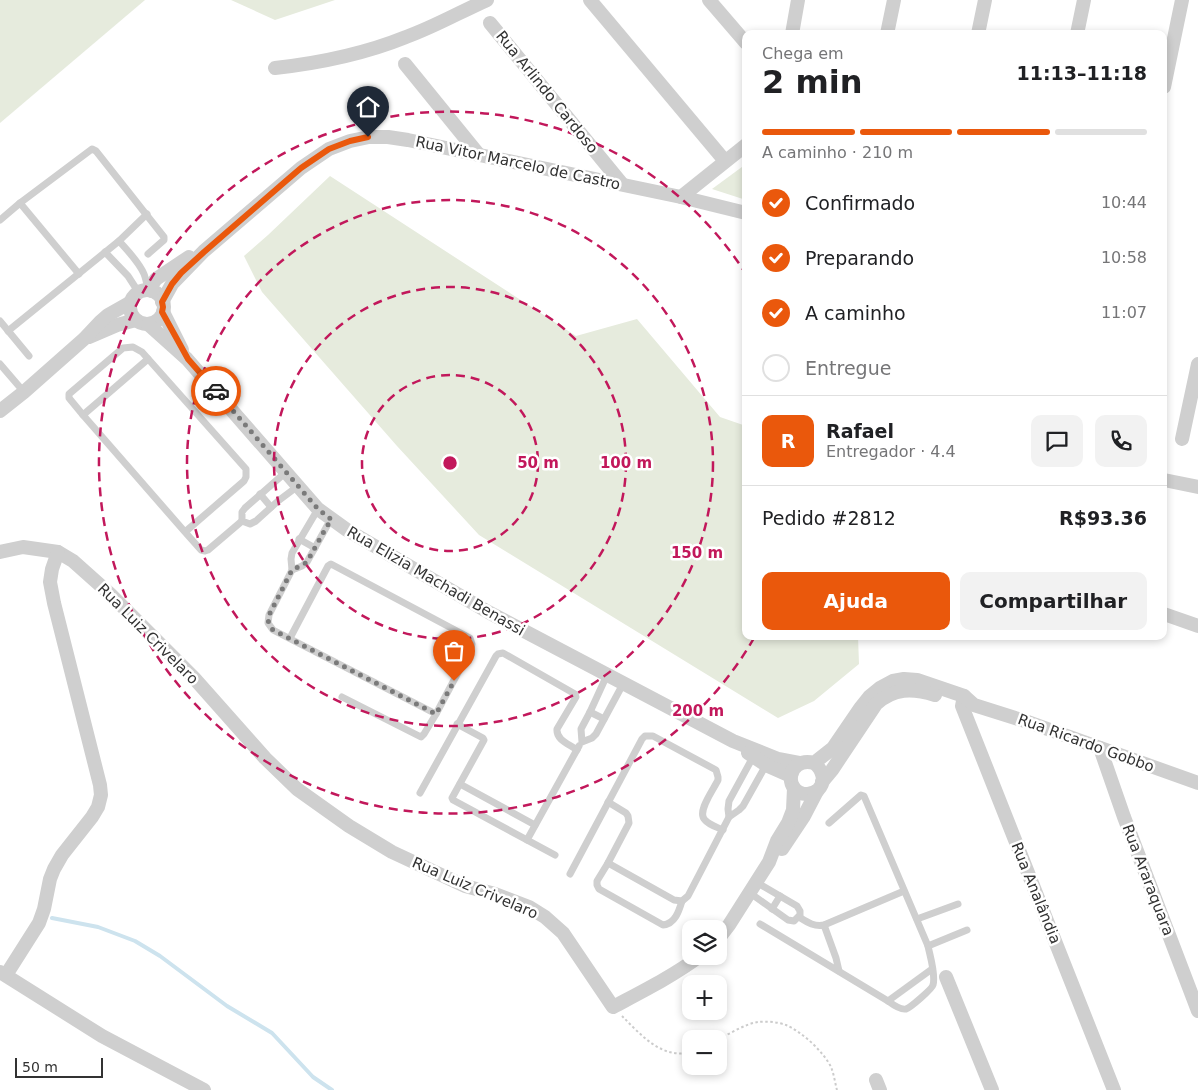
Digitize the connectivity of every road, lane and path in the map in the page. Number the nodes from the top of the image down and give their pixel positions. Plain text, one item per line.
1 (487, 0) edge
2 (590, 0) edge
3 (709, 0) edge
4 (798, 0) edge
5 (894, 0) edge
6 (985, 0) edge
7 (1084, 0) edge
8 (1182, 0) edge
9 (490, 23) dead end
10 (793, 30) edge
11 (888, 30) edge
12 (979, 30) edge
13 (1078, 30) edge
14 (742, 38) edge
15 (405, 64) dead end
16 (275, 68) dead end
17 (1167, 72) edge
18 (742, 148) edge
19 (479, 155) junction
20 (725, 160) junction
21 (622, 184) junction
22 (681, 197) junction
23 (20, 203) junction
24 (742, 212) edge
25 (147, 214) junction
26 (0, 220) edge
27 (119, 241) junction
28 (105, 252) junction
29 (204, 252) junction
30 (148, 254) dead end
31 (79, 274) junction
32 (142, 294) junction
33 (162, 307) junction
34 (0, 321) edge
35 (142, 322) junction
36 (8, 331) junction
37 (84, 339) junction
38 (29, 356) dead end
39 (148, 359) junction
40 (188, 359) junction
41 (0, 364) edge
42 (1198, 364) edge
43 (24, 392) junction
44 (2, 407) edge
45 (83, 415) junction
46 (1182, 439) dead end
47 (286, 472) junction
48 (1167, 481) edge
49 (298, 486) junction
50 (1198, 487) edge
51 (260, 494) junction
52 (271, 507) junction
53 (318, 509) junction
54 (332, 520) junction
55 (242, 521) junction
56 (185, 532) junction
57 (299, 539) junction
58 (315, 548) junction
59 (0, 552) edge
60 (58, 552) junction
61 (292, 570) junction
62 (1167, 615) edge
63 (1198, 626) edge
64 (290, 638) junction
65 (607, 675) junction
66 (623, 684) junction
67 (882, 693) junction
68 (342, 697) dead end
69 (966, 702) junction
70 (590, 712) junction
71 (436, 714) junction
72 (604, 719) junction
73 (457, 724) junction
74 (733, 741) junction
75 (582, 742) junction
76 (1100, 748) junction
77 (577, 750) junction
78 (753, 757) junction
79 (799, 763) junction
80 (814, 763) junction
81 (766, 765) junction
82 (792, 782) junction
83 (1198, 783) edge
84 (460, 784) junction
85 (738, 785) junction
86 (820, 786) junction
87 (751, 792) junction
88 (420, 793) dead end
89 (608, 802) junction
90 (729, 817) junction
91 (829, 823) dead end
92 (535, 825) junction
93 (723, 830) junction
94 (527, 840) junction
95 (555, 855) dead end
96 (769, 862) junction
97 (608, 863) junction
98 (570, 874) dead end
99 (753, 888) junction
100 (904, 891) junction
101 (780, 896) junction
102 (682, 901) junction
103 (958, 904) dead end
104 (772, 909) junction
105 (799, 917) junction
106 (917, 919) junction
107 (760, 924) dead end
108 (824, 925) junction
109 (727, 928) edge
110 (967, 930) dead end
111 (928, 946) junction
112 (688, 965) edge
113 (932, 969) junction
114 (839, 971) junction
115 (3, 974) edge
116 (946, 977) dead end
117 (888, 1001) junction
118 (614, 1007) junction
119 (1198, 1011) edge
120 (727, 1035) edge
121 (682, 1054) edge
122 (204, 1090) edge
123 (837, 1090) edge
124 (992, 1090) edge
125 (1114, 1090) edge

1 - 16 street
2 - 20 street
3 - 14 street
4 - 10 street
5 - 11 street
6 - 12 street
7 - 13 street
8 - 17 street
9 - 21 street, Rua Arlindo Cardoso
15 - 19 street
18 - 20 street
19 - 21 street, Rua Vitor Marcelo de Castro
19 - 29 street, Rua Vitor Marcelo de Castro
20 - 22 street
21 - 22 street, Rua Vitor Marcelo de Castro
22 - 24 street, Rua Vitor Marcelo de Castro
23 - 25 lane
23 - 26 lane
23 - 31 lane
25 - 27 lane
25 - 30 lane
27 - 28 lane
27 - 32 lane
28 - 31 lane
28 - 32 lane
29 - 32 street
29 - 33 street
31 - 36 lane
32 - 33 street
32 - 35 street
32 - 37 street
33 - 35 street
33 - 40 street, Rua Elizia Machadi Benassi
34 - 36 lane
35 - 37 street
35 - 40 street, Rua Elizia Machadi Benassi
36 - 38 lane
37 - 43 street
39 - 45 lane
39 - 45 lane
39 - 56 lane
40 - 47 street, Rua Elizia Machadi Benassi
41 - 43 lane
42 - 46 street
43 - 44 street
45 - 56 lane
47 - 49 street, Rua Elizia Machadi Benassi
47 - 51 lane
48 - 50 street
49 - 52 lane
49 - 53 street, Rua Elizia Machadi Benassi
51 - 52 lane
51 - 55 lane
52 - 55 lane
53 - 54 street, Rua Elizia Machadi Benassi
53 - 57 lane
54 - 58 lane
54 - 65 street, Rua Elizia Machadi Benassi
55 - 56 lane
57 - 58 lane
57 - 61 lane
58 - 61 lane
59 - 60 street
60 - 115 street
60 - 118 street, Rua Luiz Crivelaro
61 - 64 lane
62 - 63 street
64 - 71 lane
64 - 71 lane
65 - 66 street, Rua Elizia Machadi Benassi
65 - 70 lane
66 - 72 lane
66 - 74 street, Rua Elizia Machadi Benassi
67 - 69 street, Rua Ricardo Gobbo
67 - 80 street
67 - 86 street
68 - 71 lane
69 - 76 street, Rua Ricardo Gobbo
69 - 125 street, Rua Analândia
70 - 72 lane
70 - 75 lane
72 - 75 lane
73 - 77 lane
73 - 84 lane
73 - 88 lane
74 - 78 street, Rua Elizia Machadi Benassi
74 - 79 street, Rua Elizia Machadi Benassi
75 - 77 lane
76 - 83 street, Rua Ricardo Gobbo
76 - 119 street, Rua Araraquara
77 - 92 lane
78 - 81 street, Rua Elizia Machadi Benassi
78 - 85 lane
79 - 80 street
79 - 82 street
80 - 86 street
81 - 82 street, Rua Elizia Machadi Benassi
81 - 87 lane
82 - 86 street
82 - 96 street
84 - 92 lane
84 - 94 lane
85 - 87 lane
85 - 90 lane
86 - 96 street
87 - 90 lane
89 - 93 lane
89 - 97 lane
89 - 98 lane
90 - 93 lane
91 - 100 lane
92 - 94 lane
93 - 102 lane
94 - 95 lane
96 - 99 street
97 - 102 lane
97 - 102 lane
99 - 101 lane
99 - 104 lane
99 - 109 street
100 - 106 lane
100 - 108 lane
101 - 104 lane
101 - 105 lane
103 - 106 lane
104 - 105 lane
105 - 108 lane
106 - 111 lane
107 - 114 lane
108 - 114 lane
110 - 111 lane
111 - 113 lane
112 - 118 street
113 - 117 lane
113 - 117 lane
114 - 117 lane
115 - 122 street
116 - 124 street
118 - 121 path
120 - 123 path

